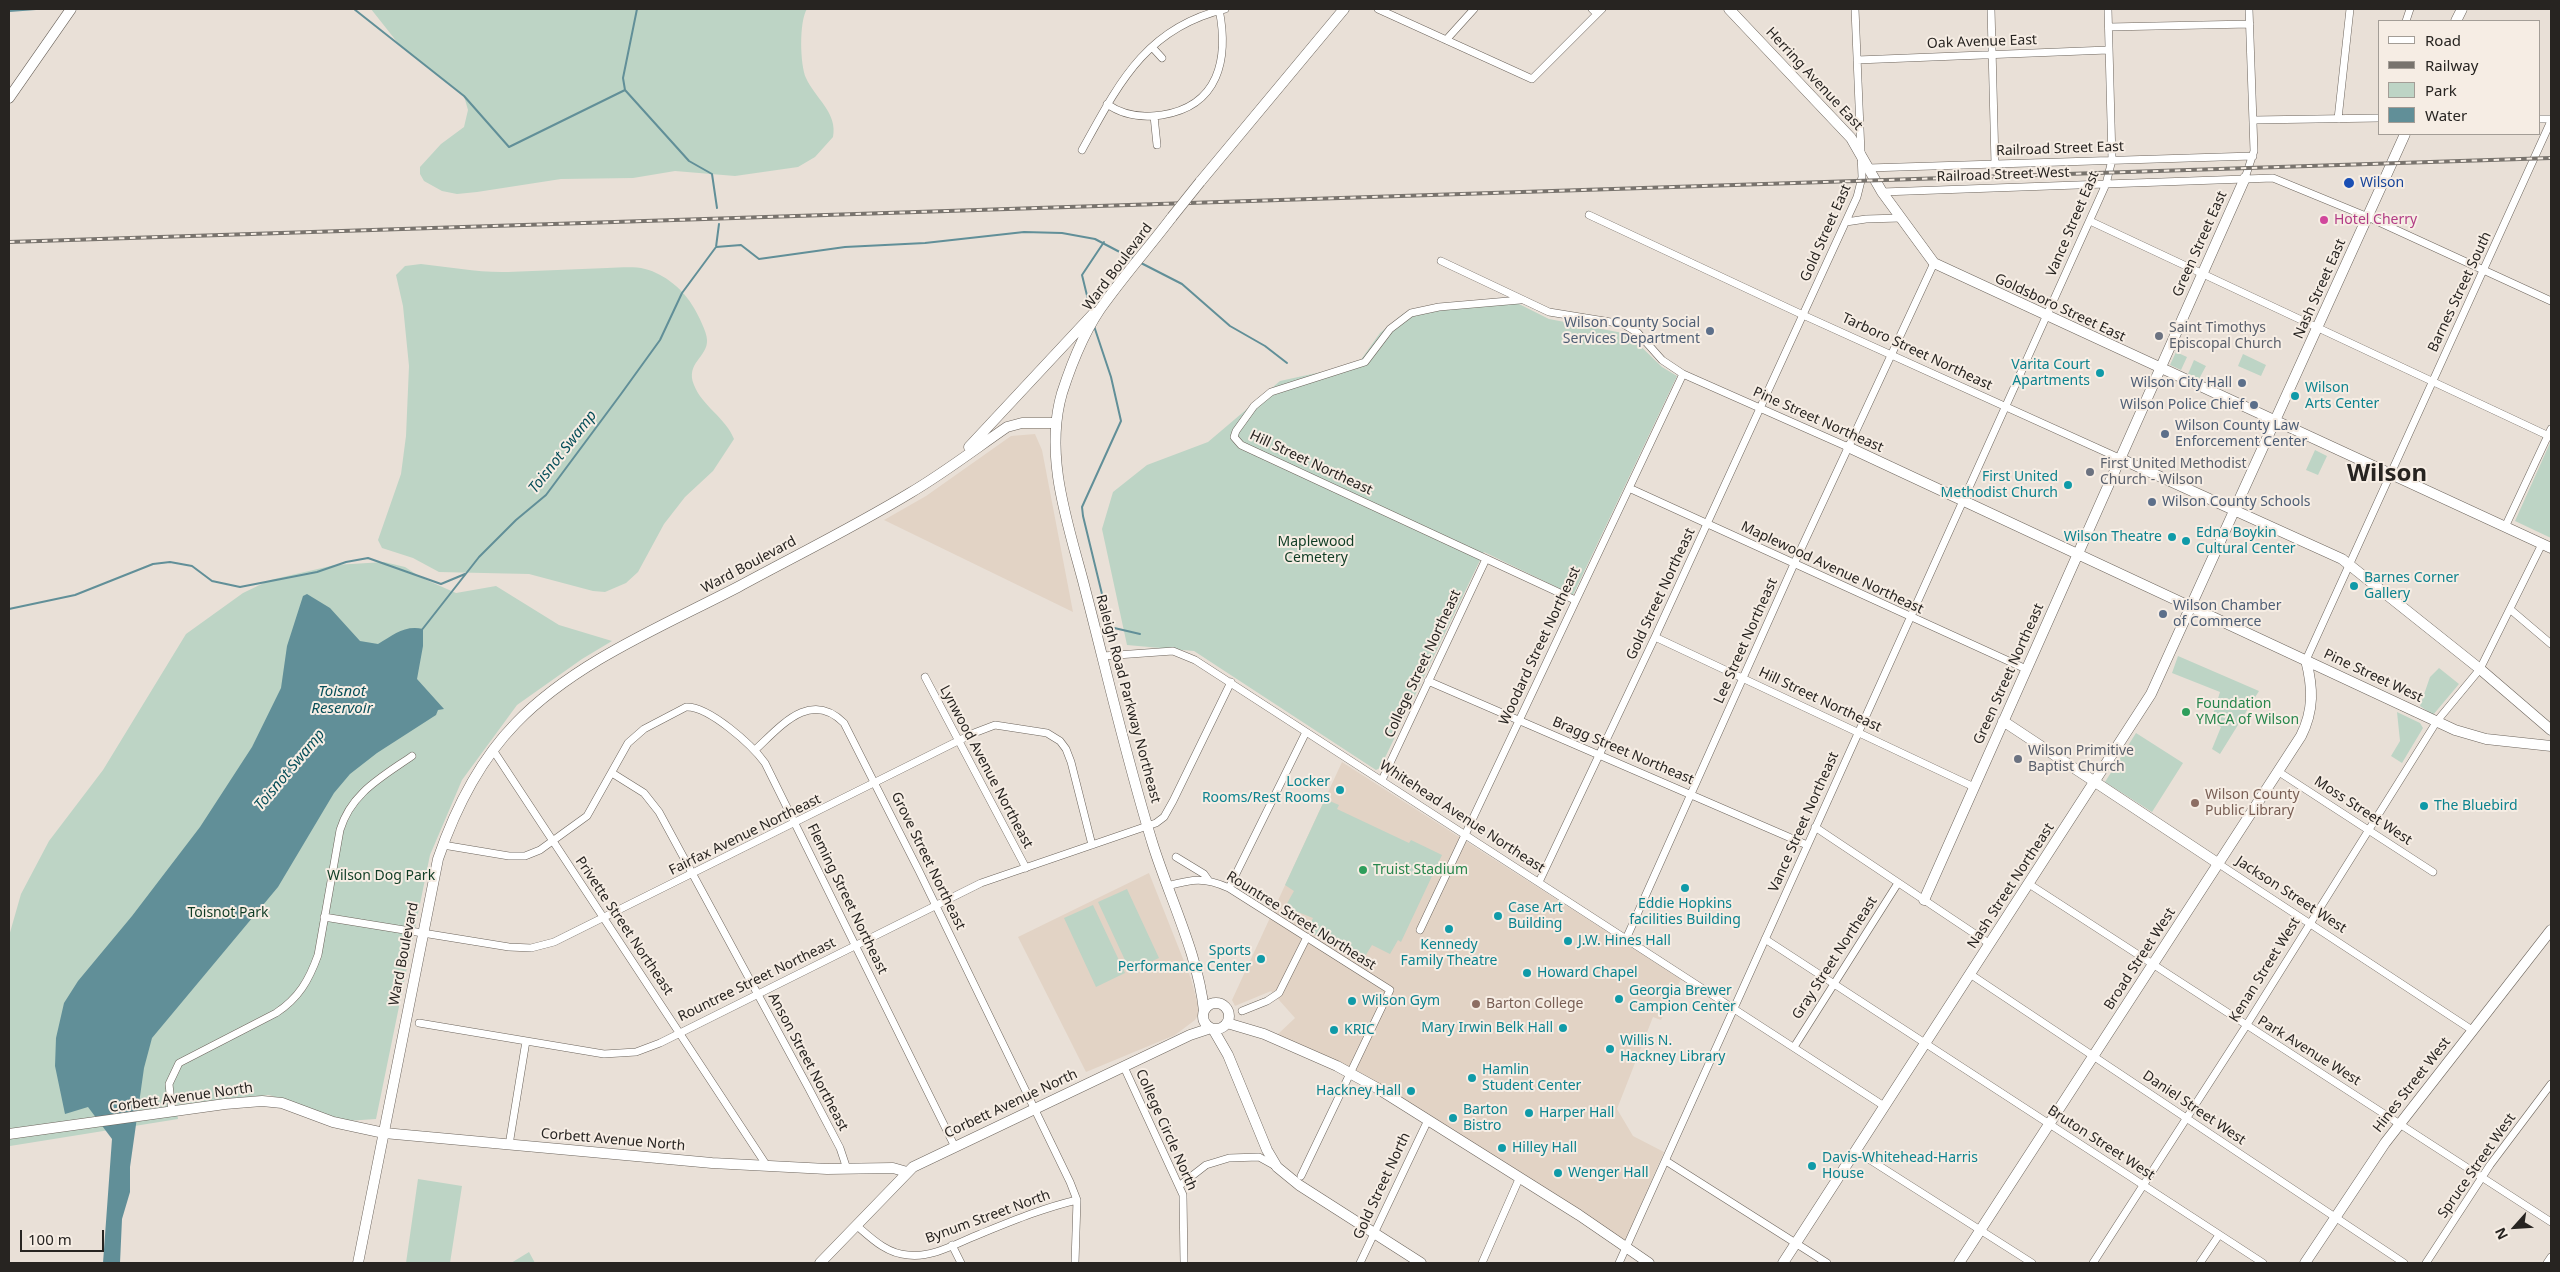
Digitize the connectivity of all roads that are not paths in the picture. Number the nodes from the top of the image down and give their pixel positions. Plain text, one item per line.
1 (71, 9) edge
2 (1221, 9) edge
3 (1344, 9) edge
4 (1378, 9) edge
5 (1474, 9) edge
6 (1729, 9) edge
7 (1855, 9) edge
8 (1991, 9) edge
9 (2108, 9) edge
10 (2249, 9) edge
11 (2350, 9) edge
12 (1597, 10) edge
13 (2250, 24) junction
14 (2109, 26) junction
15 (1446, 40) junction
16 (1152, 47) junction
17 (2108, 50) junction
18 (1992, 54) junction
19 (1162, 58) dead end
20 (1857, 60) junction
21 (9, 98) edge
22 (1107, 104) junction
23 (1154, 116) junction
24 (2378, 118) edge
25 (2338, 119) junction
26 (2254, 120) junction
27 (2551, 120) edge
28 (2405, 135) edge
29 (2548, 136) edge
30 (1157, 145) dead end
31 (1082, 150) dead end
32 (2253, 156) junction
33 (1862, 158) junction
34 (2112, 160) junction
35 (1995, 164) junction
36 (1869, 171) junction
37 (2245, 178) junction
38 (2106, 184) junction
39 (1882, 192) junction
40 (1589, 215) dead end
41 (2368, 217) junction
42 (1900, 218) junction
43 (1846, 222) junction
44 (2090, 222) junction
45 (1441, 261) dead end
46 (1934, 263) junction
47 (2484, 270) junction
48 (2202, 274) junction
49 (1520, 300) junction
50 (2551, 301) edge
51 (1105, 302) junction
52 (1803, 315) junction
53 (2046, 316) junction
54 (2318, 327) junction
55 (1891, 354) junction
56 (2159, 368) junction
57 (1683, 374) junction
58 (2432, 382) junction
59 (2004, 407) junction
60 (1759, 409) junction
61 (2275, 422) junction
62 (1056, 423) junction
63 (2550, 434) edge
64 (1848, 447) junction
65 (2119, 458) junction
66 (948, 467) junction
67 (2391, 473) junction
68 (1629, 488) junction
69 (1962, 500) junction
70 (2236, 510) junction
71 (1707, 523) junction
72 (2505, 527) junction
73 (2547, 546) edge
74 (2077, 553) junction
75 (1486, 559) junction
76 (1794, 564) junction
77 (2349, 564) junction
78 (1575, 600) junction
79 (2190, 606) junction
80 (2511, 610) junction
81 (1910, 618) junction
82 (1655, 637) junction
83 (2551, 644) edge
84 (1103, 656) junction
85 (2306, 660) junction
86 (2026, 669) junction
87 (2480, 669) junction
88 (925, 677) dead end
89 (1744, 679) junction
90 (1231, 682) junction
91 (1428, 682) junction
92 (1519, 719) junction
93 (2003, 721) junction
94 (2437, 721) junction
95 (2551, 730) edge
96 (1306, 732) junction
97 (1858, 732) junction
98 (959, 741) junction
99 (2534, 745) junction
100 (2551, 746) edge
101 (493, 750) junction
102 (755, 750) junction
103 (1599, 754) junction
104 (412, 756) dead end
105 (2279, 772) junction
106 (612, 774) junction
107 (1382, 780) junction
108 (2095, 782) junction
109 (876, 784) junction
110 (1974, 787) junction
111 (1691, 794) junction
112 (796, 823) junction
113 (1148, 826) junction
114 (1814, 827) junction
115 (2368, 828) junction
116 (1464, 834) junction
117 (553, 841) junction
118 (443, 845) junction
119 (1807, 845) junction
120 (1092, 846) junction
121 (1176, 857) dead end
122 (2219, 864) junction
123 (1026, 868) junction
124 (2433, 872) dead end
125 (693, 874) junction
126 (1209, 881) junction
127 (1539, 882) junction
128 (1898, 883) junction
129 (2029, 884) junction
130 (1167, 886) junction
131 (1229, 888) junction
132 (1924, 900) junction
133 (936, 906) junction
134 (324, 917) junction
135 (604, 918) junction
136 (2309, 924) junction
137 (1420, 930) dead end
138 (2550, 933) edge
139 (422, 934) junction
140 (1307, 937) junction
141 (1626, 939) junction
142 (1765, 939) junction
143 (1990, 944) junction
144 (856, 945) junction
145 (2152, 965) junction
146 (1970, 974) junction
147 (1197, 976) junction
148 (1834, 984) junction
149 (757, 994) junction
150 (1218, 1003) junction
151 (1733, 1009) junction
152 (1228, 1010) junction
153 (1242, 1011) dead end
154 (1204, 1014) junction
155 (419, 1023) dead end
156 (1226, 1025) junction
157 (2246, 1026) junction
158 (1212, 1028) junction
159 (2472, 1030) junction
160 (680, 1032) junction
161 (1257, 1032) junction
162 (1190, 1035) junction
163 (526, 1041) junction
164 (1926, 1043) junction
165 (1794, 1047) junction
166 (1228, 1055) junction
167 (2094, 1056) junction
168 (1124, 1067) junction
169 (1350, 1074) junction
170 (2551, 1084) edge
171 (1884, 1106) junction
172 (1036, 1108) junction
173 (172, 1112) junction
174 (2186, 1118) junction
175 (1428, 1120) junction
176 (2399, 1123) junction
177 (2050, 1124) junction
178 (384, 1132) junction
179 (9, 1134) edge
180 (1263, 1141) junction
181 (509, 1145) junction
182 (954, 1145) junction
183 (1856, 1152) junction
184 (1259, 1157) junction
185 (1666, 1161) junction
186 (767, 1166) junction
187 (1277, 1167) junction
188 (847, 1169) junction
189 (907, 1172) junction
190 (1300, 1176) dead end
191 (2483, 1177) junction
192 (1519, 1179) junction
193 (2143, 1185) junction
194 (1179, 1186) junction
195 (1077, 1200) junction
196 (2335, 1218) junction
197 (2551, 1222) edge
198 (856, 1225) junction
199 (1980, 1230) junction
200 (1373, 1233) junction
201 (2219, 1235) junction
202 (1796, 1243) junction
203 (952, 1245) junction
204 (1626, 1248) junction
205 (2551, 1257) edge
206 (358, 1263) edge
207 (820, 1263) edge
208 (961, 1263) edge
209 (1075, 1263) edge
210 (1184, 1263) edge
211 (1360, 1263) edge
212 (1421, 1263) edge
213 (1482, 1263) edge
214 (1619, 1263) edge
215 (1649, 1263) edge
216 (1783, 1263) edge
217 (1828, 1263) edge
218 (1959, 1263) edge
219 (2032, 1263) edge
220 (2093, 1263) edge
221 (2200, 1263) edge
222 (2263, 1263) edge
223 (2305, 1263) edge
224 (2404, 1263) edge
225 (2426, 1263) edge
226 (2547, 1263) edge

1 - 21 street
2 - 16 street
2 - 23 street
3 - 51 street, Ward Boulevard, bridge
4 - 15 street
5 - 15 street
6 - 33 street, Herring Avenue East
7 - 20 street, Gold Street East
8 - 18 street
9 - 14 street, Vance Street East
10 - 13 street
11 - 25 street
12 - 15 street
13 - 14 street
13 - 26 street
14 - 17 street, Vance Street East
16 - 19 street
16 - 22 street
17 - 18 street, Oak Avenue East
17 - 34 street, Vance Street East
18 - 20 street, Oak Avenue East
18 - 35 street
20 - 33 street, Gold Street East
22 - 23 street
22 - 31 street
23 - 30 street
24 - 25 street
25 - 26 street
26 - 32 street
27 - 29 street, Barnes Street South
28 - 41 street, Nash Street East
29 - 47 street, Barnes Street South
32 - 34 street, Railroad Street East
32 - 37 street
33 - 36 street, Herring Avenue East
33 - 43 street, Gold Street East
34 - 35 street, Railroad Street East
34 - 38 street, Vance Street East
35 - 36 street, Railroad Street East
36 - 39 street, Goldsboro Street East
37 - 38 street, Railroad Street West
37 - 41 street, Railroad Street West
37 - 48 street, Green Street East
38 - 39 street, Railroad Street West
38 - 44 street, Vance Street East
39 - 42 street, Goldsboro Street East
40 - 52 street, Tarboro Street Northeast
41 - 47 street, Railroad Street West
41 - 54 street, Nash Street East
42 - 43 street
42 - 46 street, Goldsboro Street East
43 - 52 street, Gold Street East
44 - 48 street
44 - 53 street, Vance Street East
45 - 49 street, Pine Street Northeast
46 - 53 street, Goldsboro Street East
46 - 55 street, Lee Street Northeast
47 - 50 street, Railroad Street West
47 - 58 street, Barnes Street South
48 - 54 street
48 - 56 street, Green Street East
49 - 57 street, Pine Street Northeast
49 - 75 street, Hill Street Northeast
51 - 62 street, Ward Boulevard
51 - 66 street
52 - 55 street, Tarboro Street Northeast
52 - 60 street, Gold Street Northeast
53 - 56 street, Goldsboro Street East
53 - 59 street, Vance Street East
54 - 58 street
54 - 61 street, Nash Street East
55 - 59 street, Tarboro Street Northeast
55 - 64 street, Lee Street Northeast
56 - 61 street, Goldsboro Street East
56 - 65 street, Green Street East
57 - 60 street, Pine Street Northeast
57 - 68 street, Woodard Street Northeast
58 - 63 street
58 - 67 street, Barnes Street South
59 - 65 street, Tarboro Street Northeast
59 - 69 street, Vance Street Northeast
60 - 64 street, Pine Street Northeast
60 - 71 street, Gold Street Northeast
61 - 67 street, Goldsboro Street East
61 - 70 street, Nash Street East
62 - 66 street, Ward Boulevard
62 - 84 street, Raleigh Road Parkway Northeast
63 - 72 street
64 - 69 street, Pine Street Northeast
64 - 76 street, Lee Street Northeast
65 - 70 street, Tarboro Street Northeast
65 - 74 street, Green Street Northeast
66 - 101 street, Ward Boulevard
67 - 72 street, Goldsboro Street East
67 - 77 street, Barnes Street South
68 - 71 street, Maplewood Avenue Northeast
68 - 78 street, Woodard Street Northeast
69 - 74 street, Pine Street Northeast
69 - 81 street, Vance Street Northeast
70 - 77 street, Tarboro Street Northeast
70 - 79 street, Nash Street Northeast
71 - 76 street, Maplewood Avenue Northeast
71 - 82 street, Gold Street Northeast
72 - 73 street, Goldsboro Street East
73 - 80 street, Kenan Street West
74 - 79 street, Pine Street Northeast
74 - 86 street, Green Street Northeast
75 - 78 street, Hill Street Northeast
75 - 91 street, College Street Northeast
76 - 81 street, Maplewood Avenue Northeast
76 - 89 street, Lee Street Northeast
77 - 85 street, Barnes Street South
77 - 87 street, Tarboro Street Northeast
78 - 92 street, Woodard Street Northeast
79 - 85 street, Pine Street West
79 - 108 street, Nash Street Northeast
80 - 83 street
80 - 87 street, Kenan Street West
81 - 86 street, Maplewood Avenue Northeast
81 - 97 street, Vance Street Northeast
82 - 89 street, Hill Street Northeast
82 - 103 street, Gold Street Northeast
84 - 90 street, Whitehead Avenue Northeast
84 - 113 street, Raleigh Road Parkway Northeast
85 - 94 street, Pine Street West
85 - 105 street, Broad Street West
86 - 93 street, Green Street Northeast
87 - 94 street, Kenan Street West
87 - 95 street, Tarboro Street Northeast
88 - 98 street, Lynwood Avenue Northeast
89 - 97 street, Hill Street Northeast
89 - 111 street, Lee Street Northeast
90 - 96 street, Whitehead Avenue Northeast
90 - 113 street, Rountree Street Northeast
91 - 92 street, Bragg Street Northeast
91 - 107 street, College Street Northeast
92 - 103 street, Bragg Street Northeast
92 - 116 street, Woodard Street Northeast
93 - 108 street, Jackson Street West
93 - 110 street, Green Street Northeast
94 - 99 street, Pine Street West
94 - 115 street, Kenan Street West
95 - 99 street
96 - 107 street, Whitehead Avenue Northeast
96 - 131 street
97 - 110 street, Hill Street Northeast
97 - 114 street, Vance Street Northeast
98 - 109 street, Fairfax Avenue Northeast
98 - 120 street, Fairfax Avenue Northeast
98 - 123 street, Lynwood Avenue Northeast
99 - 100 street, Pine Street West
101 - 117 street, Privette Street Northeast
101 - 118 street, Ward Boulevard
102 - 106 street, Fleming Street Northeast
102 - 109 street, Grove Street Northeast
102 - 112 street, Fleming Street Northeast
103 - 111 street, Bragg Street Northeast
103 - 127 street, Gold Street Northeast
104 - 134 street
105 - 115 street, Moss Street West
105 - 122 street, Broad Street West
106 - 117 street, Fleming Street Northeast
106 - 125 street, Anson Street Northeast
107 - 116 street, Whitehead Avenue Northeast
108 - 122 street, Jackson Street West
108 - 129 street, Nash Street Northeast
109 - 112 street, Fairfax Avenue Northeast
109 - 133 street, Grove Street Northeast
110 - 132 street, Green Street Northeast
111 - 119 street, Bragg Street Northeast
111 - 141 street, Lee Street Northeast
112 - 125 street, Fairfax Avenue Northeast
112 - 144 street, Fleming Street Northeast
113 - 120 street, Rountree Street Northeast
113 - 130 street, Raleigh Road Parkway Northeast
114 - 119 street, Vance Street Northeast
114 - 128 street
115 - 124 street, Moss Street West
115 - 136 street, Kenan Street West
116 - 127 street, Whitehead Avenue Northeast
116 - 137 street, Woodard Street Northeast
117 - 118 street, Fleming Street Northeast
117 - 135 street, Privette Street Northeast
118 - 139 street, Ward Boulevard
119 - 142 street, Vance Street Northeast
120 - 123 street, Rountree Street Northeast
121 - 126 street
122 - 136 street, Jackson Street West
122 - 145 street, Broad Street West
123 - 133 street, Rountree Street Northeast
125 - 135 street, Fairfax Avenue Northeast
125 - 149 street, Anson Street Northeast
126 - 130 street, Rountree Street Northeast
126 - 131 street, Rountree Street Northeast
127 - 141 street, Whitehead Avenue Northeast
128 - 132 street
128 - 148 street, Gray Street Northeast
129 - 143 street, Nash Street Northeast
129 - 145 street, Park Avenue West
130 - 147 street, Raleigh Road Parkway Northeast
131 - 140 street, Rountree Street Northeast
132 - 143 street
133 - 144 street, Rountree Street Northeast
133 - 172 street, Grove Street Northeast
134 - 139 street, Fairfax Avenue Northeast
134 - 173 street
135 - 139 street, Fairfax Avenue Northeast
135 - 160 street, Privette Street Northeast
136 - 157 street, Kenan Street West
136 - 159 street, Jackson Street West
138 - 159 street, Hines Street West
139 - 178 street, Ward Boulevard
140 - 153 street
140 - 169 street, Rountree Street Northeast
141 - 151 street, Whitehead Avenue Northeast
142 - 148 street, Bruton Street West
142 - 151 street, Vance Street Northeast
143 - 146 street, Nash Street Northeast
144 - 149 street, Rountree Street Northeast
144 - 182 street, Fleming Street Northeast
145 - 157 street, Park Avenue West
145 - 167 street, Broad Street West
146 - 164 street, Nash Street Northeast
146 - 167 street, Daniel Street West
147 - 150 street, Raleigh Road Parkway Northeast
147 - 154 street, Raleigh Road Parkway Northeast
148 - 164 street, Bruton Street West
148 - 165 street, Gray Street Northeast
149 - 160 street, Rountree Street Northeast
149 - 188 street, Anson Street Northeast
150 - 152 street
150 - 154 street
151 - 165 street, Whitehead Avenue Northeast
151 - 185 street, Vance Street Northeast
152 - 156 street
152 - 161 street
154 - 158 street
154 - 162 street, Corbett Avenue North
155 - 163 street, Rountree Street Northeast
156 - 158 street
156 - 161 street
156 - 166 street
157 - 174 street, Kenan Street West
157 - 176 street, Park Avenue West
158 - 162 street, Corbett Avenue North
158 - 166 street
159 - 176 street, Hines Street West
160 - 163 street, Rountree Street Northeast
160 - 186 street, Privette Street Northeast
161 - 169 street
162 - 168 street, Corbett Avenue North
163 - 181 street
164 - 171 street, Nash Street Northeast
164 - 177 street, Bruton Street West
165 - 171 street, Whitehead Avenue Northeast
166 - 180 street
167 - 174 street, Daniel Street West
167 - 177 street, Broad Street West
168 - 172 street, Corbett Avenue North
168 - 194 street, College Circle North
169 - 175 street
169 - 190 street
170 - 191 street, Spruce Street West
171 - 183 street, Nash Street Northeast
172 - 182 street, Corbett Avenue North
172 - 195 street, Grove Street Northeast
173 - 178 street, Corbett Avenue North
173 - 179 street, Corbett Avenue North
174 - 193 street, Kenan Street West
174 - 196 street, Daniel Street West
175 - 192 street
175 - 200 street, Gold Street North
176 - 191 street, Park Avenue West
176 - 196 street, Hines Street West
177 - 193 street, Bruton Street West
177 - 199 street, Broad Street West
178 - 181 street, Corbett Avenue North
178 - 206 street, Ward Boulevard
180 - 184 street
180 - 187 street
181 - 186 street, Corbett Avenue North
182 - 189 street, Corbett Avenue North
183 - 199 street
183 - 202 street, Nash Street Northeast
184 - 187 street
184 - 194 street
185 - 202 street
185 - 204 street, Vance Street Northeast
186 - 188 street, Corbett Avenue North
187 - 200 street
188 - 189 street, Corbett Avenue North
189 - 198 street
191 - 197 street, Park Avenue West
191 - 225 street, Spruce Street West
192 - 204 street
192 - 213 street
193 - 201 street, Bruton Street West
193 - 220 street, Kenan Street West
194 - 210 street, College Circle North
195 - 203 street, Bynum Street North
195 - 209 street
196 - 223 street, Hines Street West
196 - 224 street, Daniel Street West
198 - 203 street, Bynum Street North
198 - 207 street
199 - 218 street, Broad Street West
199 - 219 street
200 - 211 street, Gold Street North
200 - 212 street
201 - 221 street
201 - 222 street, Bruton Street West
202 - 216 street, Nash Street Northeast
202 - 217 street
203 - 208 street
204 - 214 street, Vance Street Northeast
204 - 215 street
205 - 226 street

